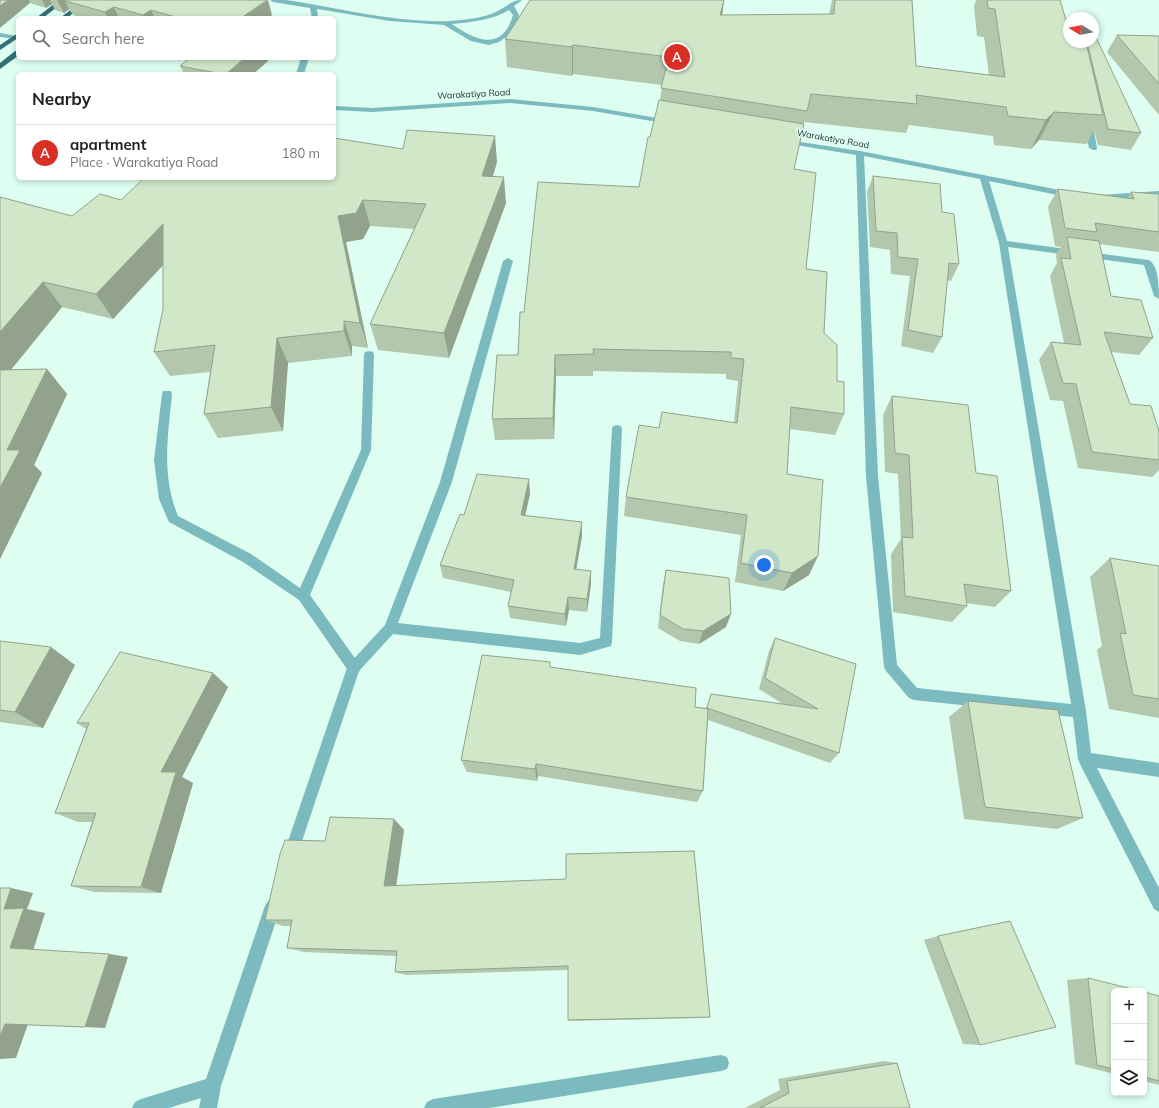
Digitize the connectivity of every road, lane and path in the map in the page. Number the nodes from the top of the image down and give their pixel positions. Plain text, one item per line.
1 (63, 0) edge
2 (87, 0) edge
3 (273, 0) edge
4 (519, 0) edge
5 (313, 6) junction
6 (510, 6) junction
7 (42, 16) edge
8 (66, 16) edge
9 (315, 16) edge
10 (445, 22) junction
11 (0, 35) edge
12 (16, 36) edge
13 (0, 48) edge
14 (16, 55) edge
15 (304, 60) edge
16 (0, 67) edge
17 (301, 72) edge
18 (336, 108) edge
19 (1085, 110) edge
20 (680, 124) edge
21 (774, 139) edge
22 (1093, 148) dead end
23 (860, 153) junction
24 (984, 178) junction
25 (1159, 194) edge
26 (1003, 243) junction
27 (508, 261) dead end
28 (1159, 296) edge
29 (369, 355) dead end
30 (167, 394) dead end
31 (618, 429) dead end
32 (302, 596) junction
33 (390, 628) junction
34 (354, 668) junction
35 (1079, 711) junction
36 (1085, 759) junction
37 (1159, 770) edge
38 (286, 870) edge
39 (278, 892) edge
40 (1159, 904) edge
41 (721, 1063) dead end
42 (212, 1086) junction
43 (141, 1108) edge
44 (208, 1108) edge
45 (433, 1108) edge

1 - 7 highway
2 - 8 highway
3 - 5 street
4 - 6 street
5 - 9 street
5 - 10 street
6 - 10 street
6 - 10 street
11 - 12 street
12 - 13 highway
14 - 16 highway
15 - 17 street
18 - 20 street, Warakatiya Road
19 - 22 street
21 - 23 street, Warakatiya Road
23 - 24 street, Warakatiya Road
23 - 35 street
24 - 25 street, Warakatiya Road
24 - 26 street
26 - 28 street
26 - 35 street
27 - 33 street
29 - 32 street
30 - 32 street
31 - 33 street
32 - 34 street
33 - 34 street
34 - 38 street
35 - 36 street
36 - 37 street
36 - 40 street
39 - 42 street
41 - 45 street
42 - 43 street
42 - 44 street

